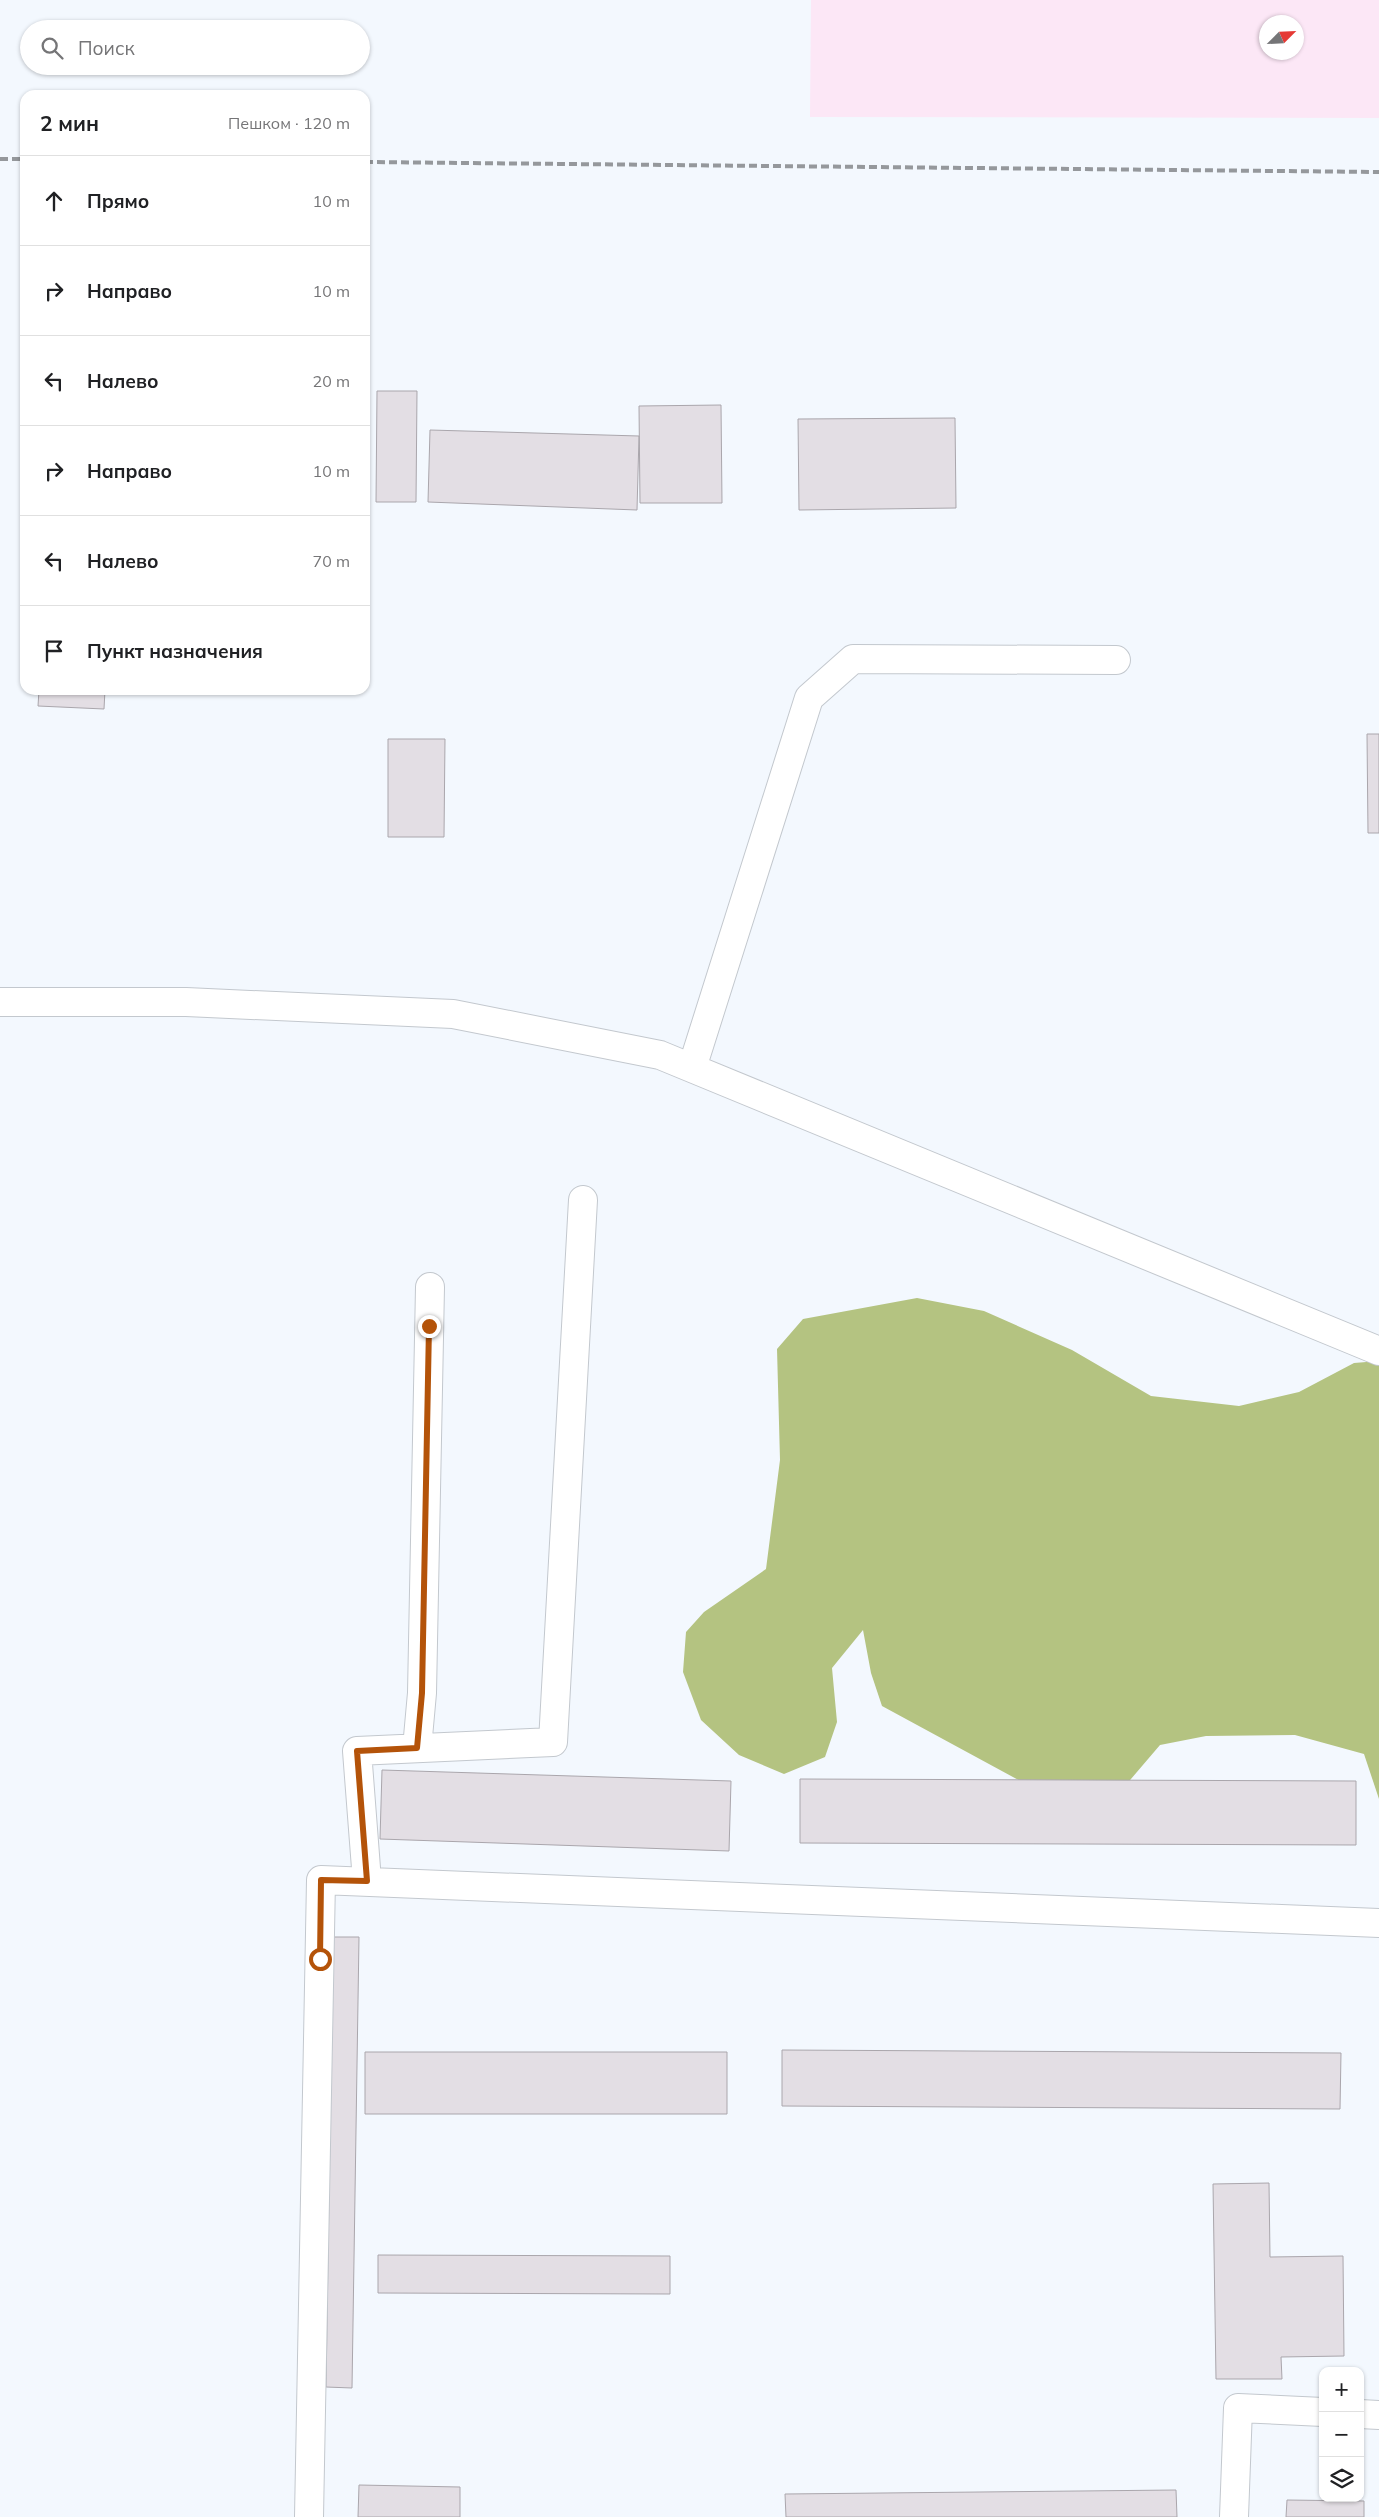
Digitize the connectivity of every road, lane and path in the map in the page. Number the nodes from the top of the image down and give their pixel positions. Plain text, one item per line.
1 (1116, 660) dead end
2 (0, 1002) edge
3 (692, 1068) junction
4 (583, 1200) dead end
5 (430, 1287) dead end
6 (1379, 1351) edge
7 (417, 1748) junction
8 (367, 1881) junction
9 (1379, 1922) edge
10 (1319, 2412) edge
11 (1364, 2414) edge
12 (1379, 2416) edge
13 (310, 2517) edge
14 (1234, 2517) edge

1 - 3 street
2 - 3 street
3 - 6 street
4 - 7 street
5 - 7 street
7 - 8 street
8 - 9 street
8 - 13 street
10 - 14 street
11 - 12 street

